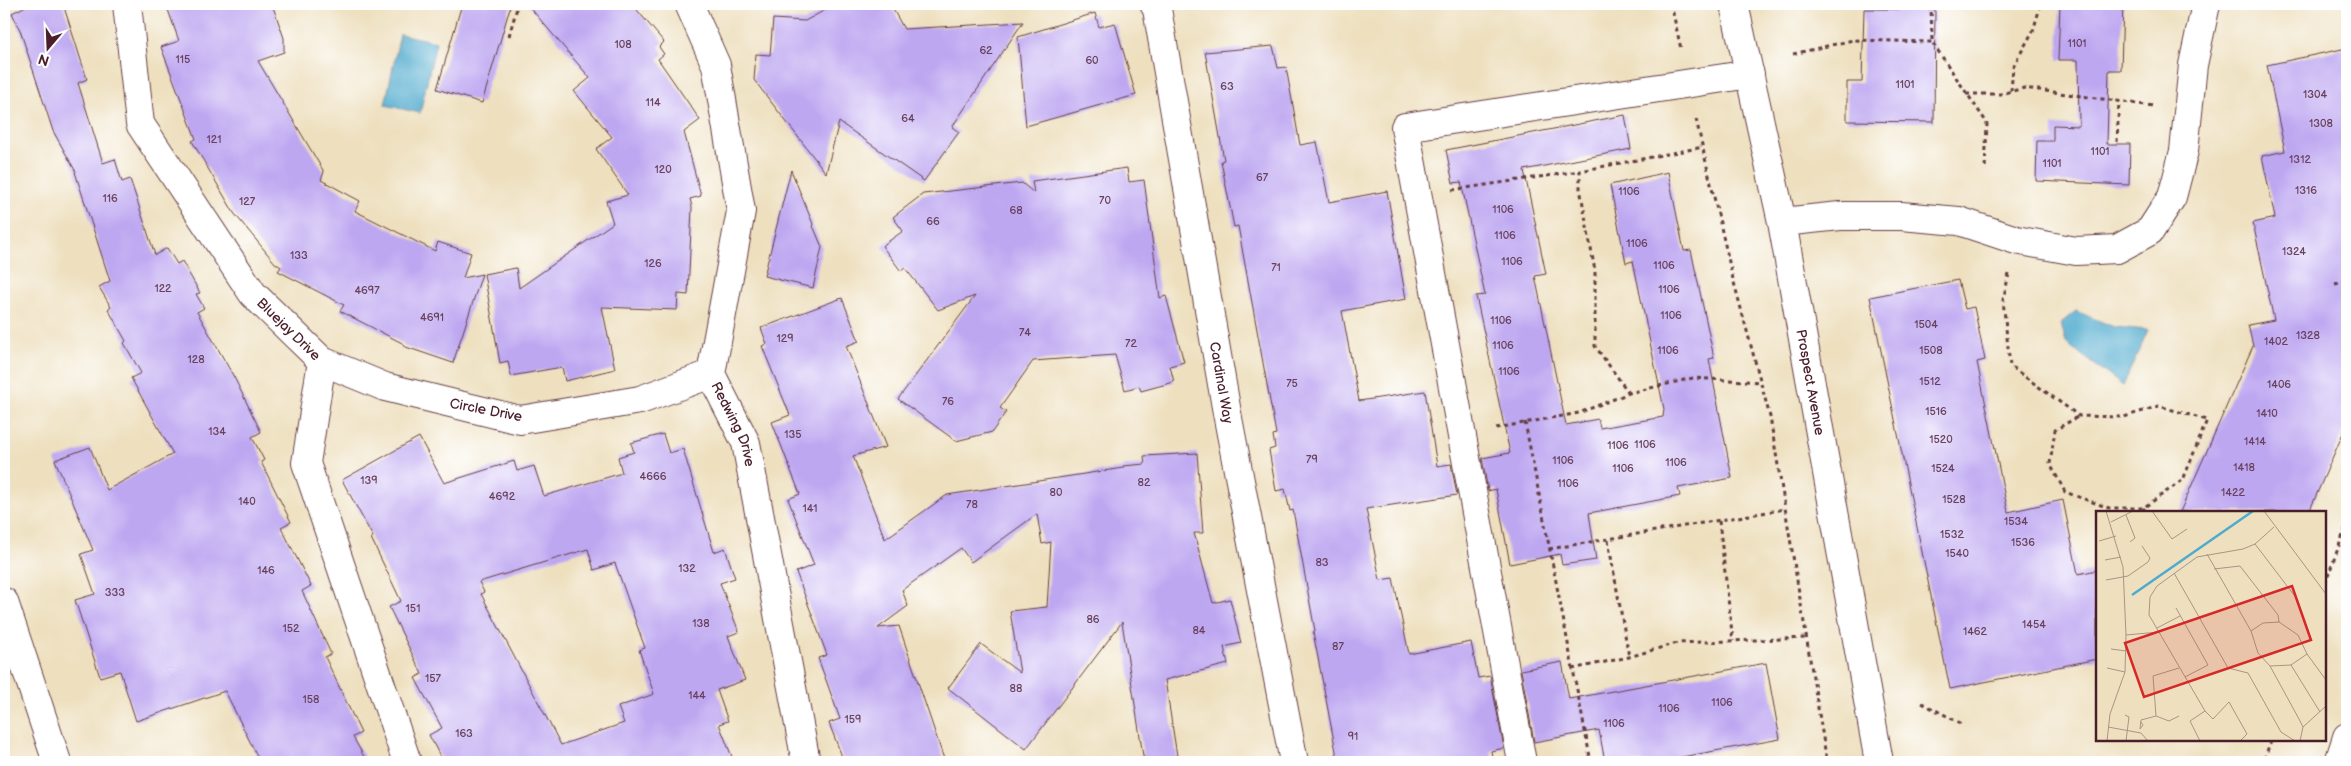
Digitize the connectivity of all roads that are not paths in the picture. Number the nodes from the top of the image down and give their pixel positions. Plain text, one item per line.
1 (127, 4) edge
2 (689, 4) edge
3 (1154, 4) edge
4 (1734, 4) edge
5 (2206, 4) edge
6 (1750, 74) junction
7 (1782, 222) junction
8 (322, 361) junction
9 (711, 374) junction
10 (4, 602) edge
11 (2347, 737) edge
12 (57, 762) edge
13 (407, 762) edge
14 (806, 762) edge
15 (1294, 762) edge
16 (1522, 762) edge
17 (1879, 762) edge
18 (1884, 762) edge
19 (2339, 762) edge

1 - 8 street, Bluejay Drive
2 - 9 street, Redwing Drive
3 - 15 street, Cardinal Way
4 - 6 street, Prospect Avenue
5 - 7 street
6 - 7 street, Prospect Avenue
6 - 16 street
7 - 17 street, Prospect Avenue
8 - 9 street, Circle Drive
8 - 13 street, Bluejay Drive
9 - 14 street, Redwing Drive
10 - 12 street
11 - 19 street
17 - 18 street

